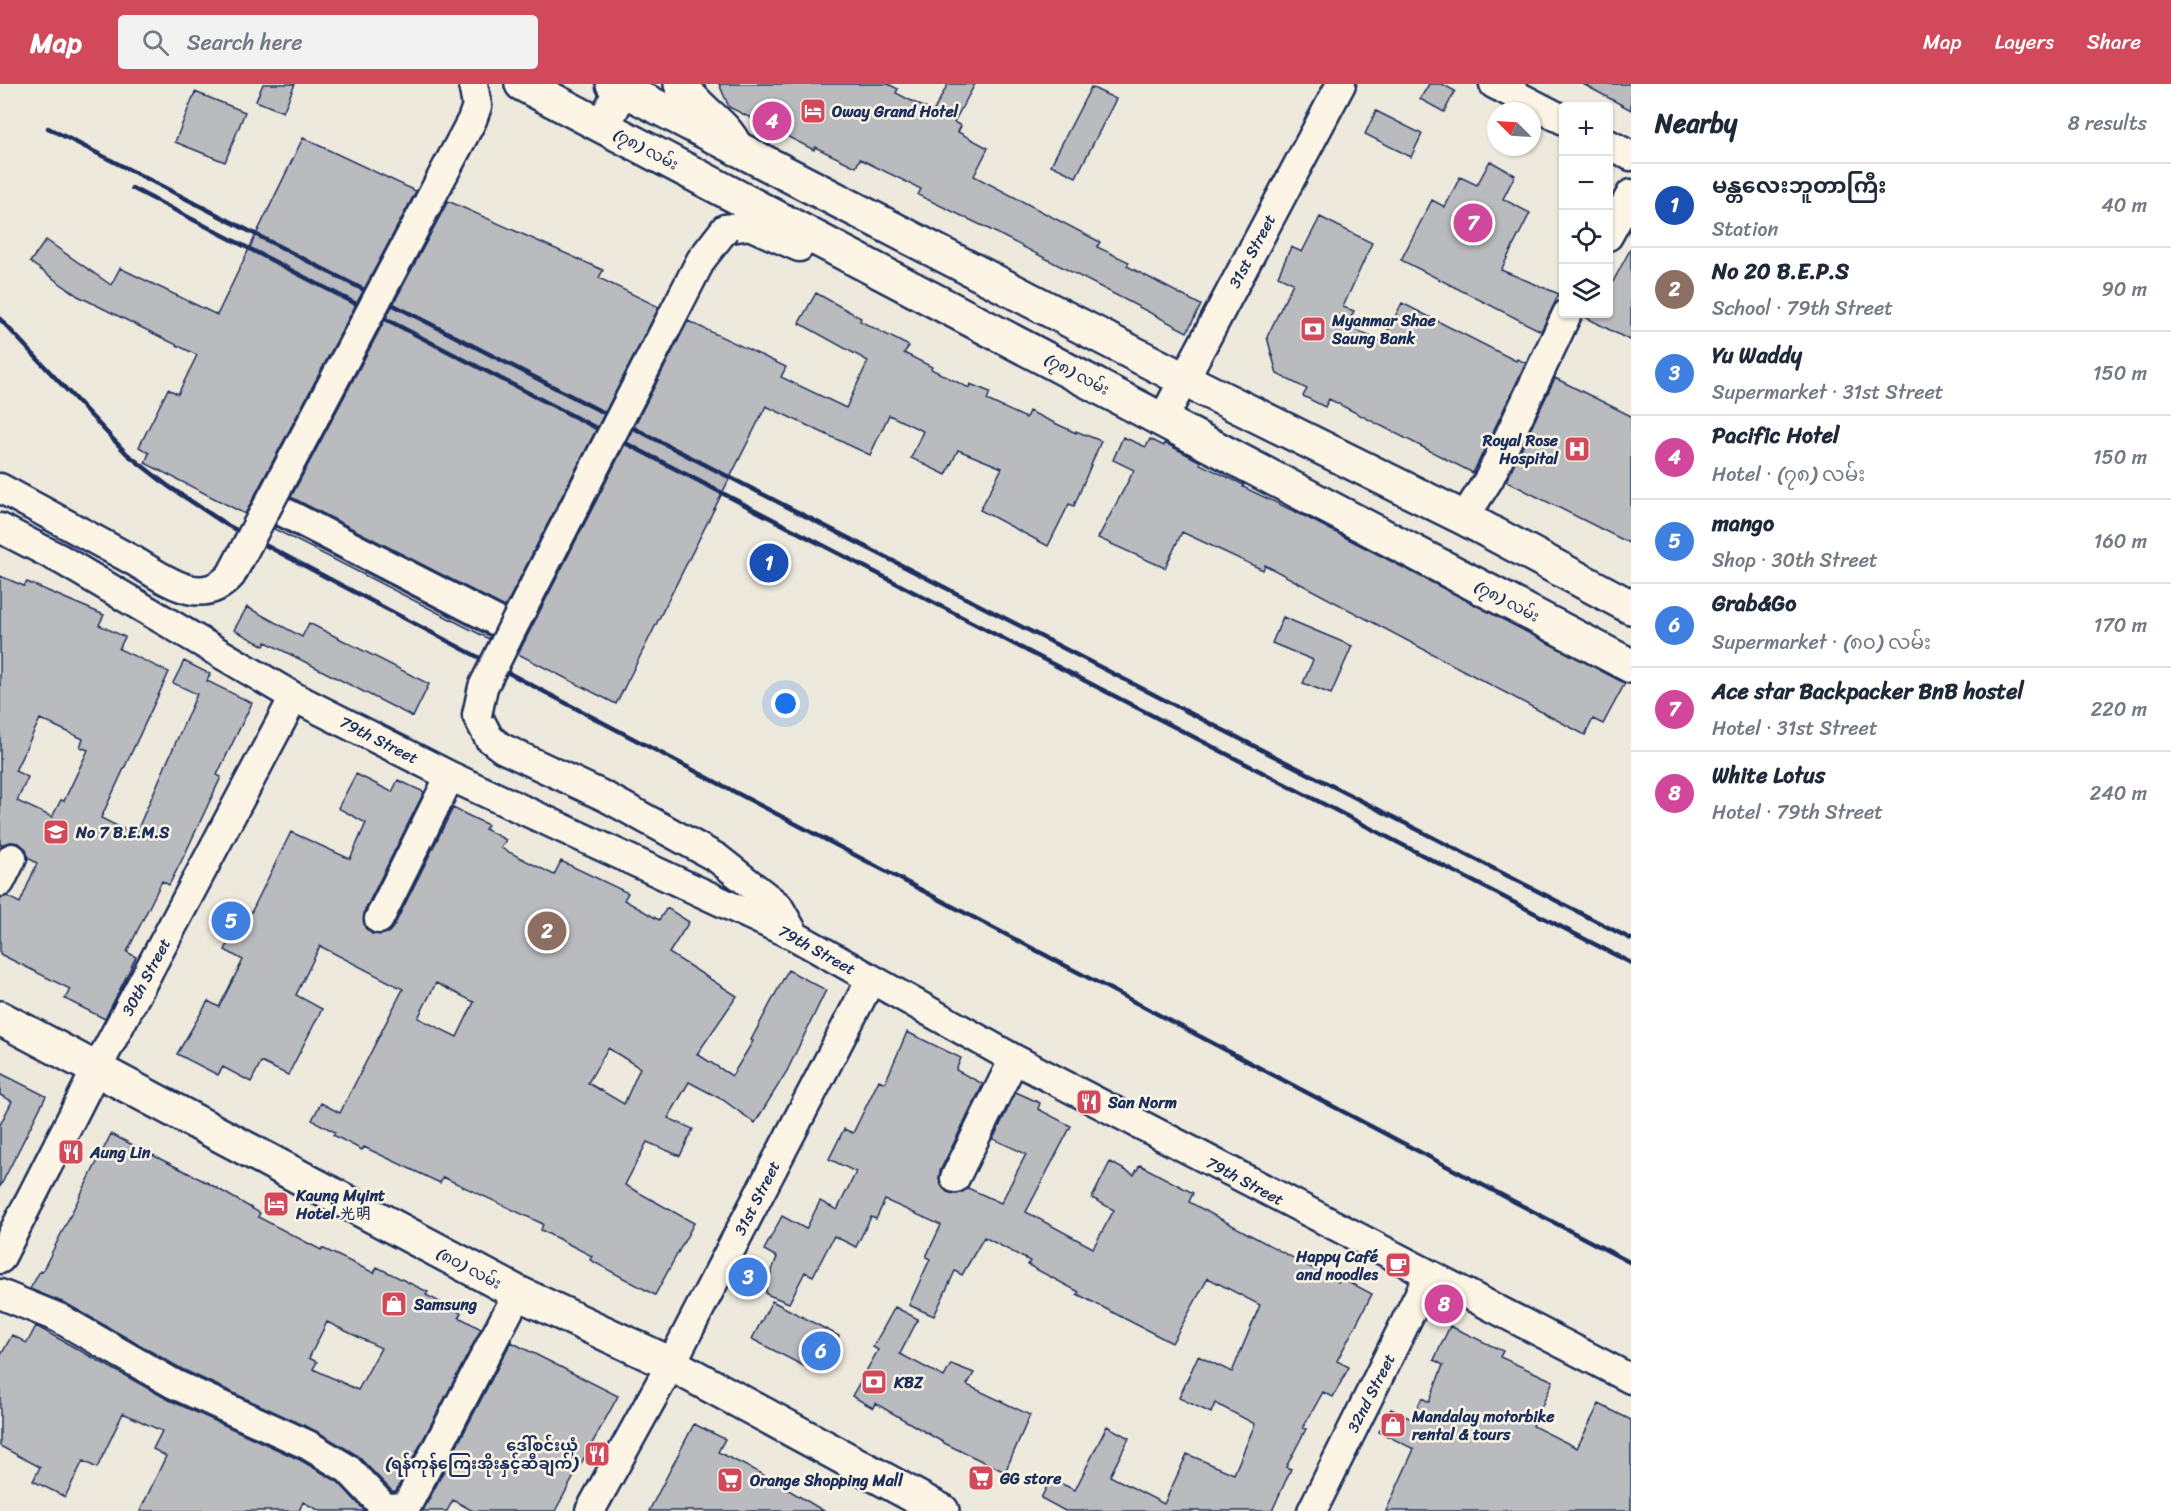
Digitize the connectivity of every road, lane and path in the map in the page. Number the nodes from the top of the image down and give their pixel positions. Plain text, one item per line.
1 (473, 84) edge
2 (522, 84) edge
3 (681, 84) edge
4 (1341, 84) edge
5 (1494, 84) edge
6 (619, 86) edge
7 (1559, 118) edge
8 (603, 126) junction
9 (1613, 147) edge
10 (736, 148) junction
11 (1631, 156) edge
12 (1631, 194) edge
13 (1613, 227) edge
14 (947, 307) junction
15 (1565, 318) edge
16 (1185, 380) junction
17 (1163, 419) junction
18 (0, 488) edge
19 (268, 504) junction
20 (1464, 518) junction
21 (0, 528) edge
22 (1631, 607) edge
23 (512, 629) junction
24 (1631, 666) edge
25 (294, 696) junction
26 (450, 776) junction
27 (379, 919) dead end
28 (795, 936) junction
29 (871, 979) junction
30 (0, 1018) edge
31 (1014, 1059) junction
32 (96, 1070) junction
33 (955, 1178) dead end
34 (0, 1259) edge
35 (1430, 1275) junction
36 (518, 1293) junction
37 (0, 1294) edge
38 (671, 1364) junction
39 (1631, 1379) edge
40 (590, 1511) edge
41 (942, 1511) edge
42 (1312, 1511) edge

1 - 19 street, bridge
2 - 8 main road, (၇၈) လမ်း
3 - 10 main road
4 - 16 street, 31st Street
5 - 7 street
6 - 8 main road
6 - 10 main road
8 - 14 main road, (၇၈) လမ်း
9 - 11 street
10 - 16 main road
12 - 13 street
14 - 17 main road, (၇၈) လမ်း
14 - 23 street, bridge
15 - 20 street
16 - 17 street, 31st Street
16 - 20 main road
17 - 24 main road, (၇၈) လမ်း
18 - 19 street, bridge
19 - 23 street
20 - 22 main road
21 - 25 street, 79th Street
23 - 28 street, bridge
25 - 26 street, 79th Street
25 - 32 street, 30th Street
26 - 27 street
26 - 28 street, 79th Street
28 - 29 street, 79th Street
29 - 31 street, 79th Street
29 - 38 street, 31st Street
30 - 32 main road, (၈၀) လမ်း
31 - 33 street
31 - 35 street, 79th Street
32 - 34 street, 30th Street
32 - 36 main road, (၈၀) လမ်း
35 - 39 street, 79th Street
35 - 42 street, 32nd Street
36 - 37 street
36 - 38 main road, (၈၀) လမ်း
38 - 40 street, 31st Street
38 - 41 main road, (၈၀) လမ်း

